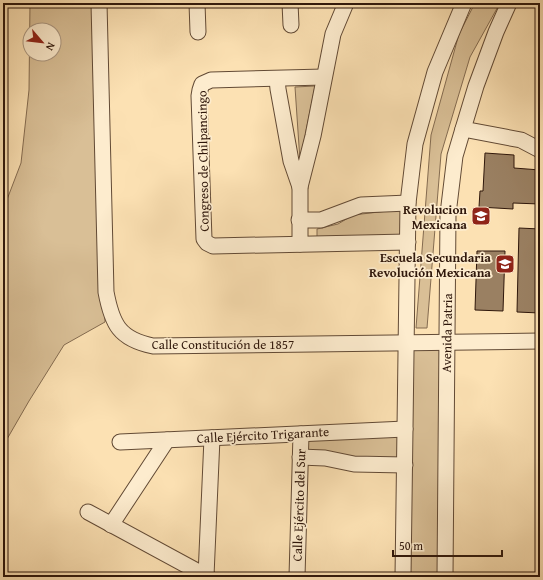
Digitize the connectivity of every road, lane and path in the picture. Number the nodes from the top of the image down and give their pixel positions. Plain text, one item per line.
1 (99, 3) edge
2 (198, 3) edge
3 (290, 3) edge
4 (346, 3) edge
5 (464, 3) edge
6 (509, 3) edge
7 (291, 25) dead end
8 (198, 32) dead end
9 (277, 78) junction
10 (324, 78) junction
11 (463, 130) junction
12 (540, 150) edge
13 (300, 187) junction
14 (408, 202) junction
15 (299, 220) junction
16 (408, 242) junction
17 (300, 244) junction
18 (540, 341) edge
19 (446, 342) junction
20 (407, 343) junction
21 (405, 429) junction
22 (301, 434) junction
23 (212, 438) junction
24 (167, 440) junction
25 (120, 442) dead end
26 (300, 457) junction
27 (405, 465) junction
28 (88, 512) dead end
29 (111, 525) junction
30 (207, 577) edge
31 (297, 577) edge
32 (403, 577) edge
33 (445, 577) edge

1 - 20 street, Calle Constitución de 1857
2 - 8 street
3 - 7 street
4 - 10 street
5 - 14 street
6 - 11 street, Avenida Patria
9 - 10 street, Congreso de Chilpancingo
9 - 13 street
9 - 17 street, Congreso de Chilpancingo
10 - 13 street
11 - 12 street
11 - 19 street, Avenida Patria
13 - 15 street
14 - 15 street
14 - 16 street
15 - 17 street
16 - 17 street
16 - 20 street
18 - 19 street, Calle Constitución de 1857
19 - 20 street, Calle Constitución de 1857
19 - 33 street, Avenida Patria
20 - 21 street
21 - 22 street, Calle Ejército Trigarante
21 - 27 street
22 - 23 street, Calle Ejército Trigarante
22 - 26 street, Calle Ejército del Sur
23 - 24 street, Calle Ejército Trigarante
23 - 30 street
24 - 25 street, Calle Ejército Trigarante
24 - 29 street
26 - 27 street, Calle Ejército Trigarante
26 - 31 street, Calle Ejército del Sur
27 - 32 street
28 - 29 street
29 - 30 street

